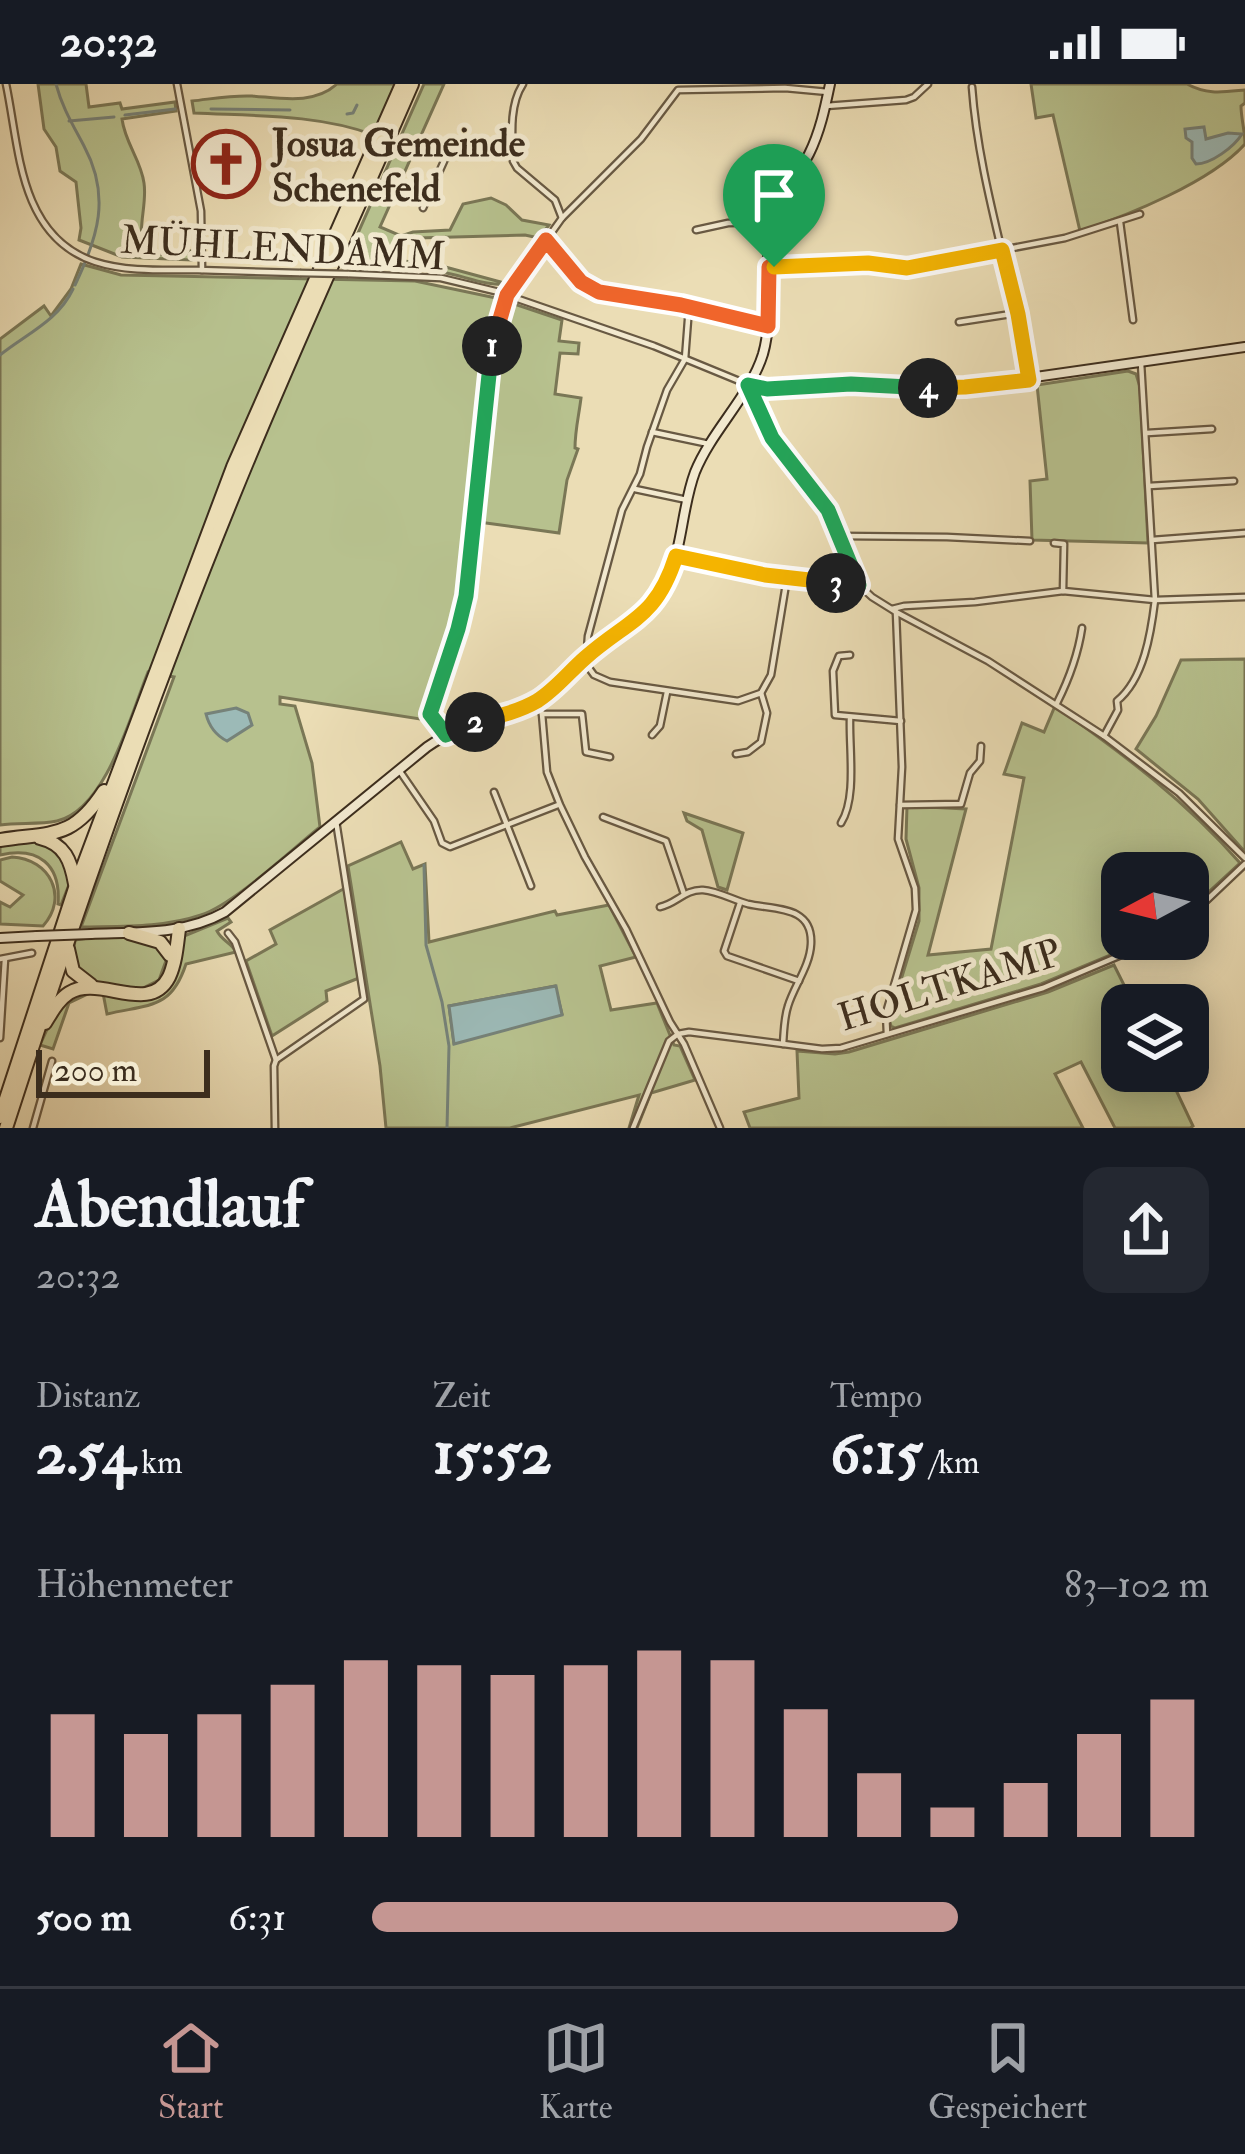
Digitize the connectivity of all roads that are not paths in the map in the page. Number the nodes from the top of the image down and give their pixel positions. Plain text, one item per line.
1 (6, 84) edge
2 (177, 84) edge
3 (402, 84) edge
4 (412, 84) edge
5 (523, 84) edge
6 (928, 84) edge
7 (972, 86) edge
8 (829, 88) edge
9 (825, 105) junction
10 (513, 155) junction
11 (423, 208) dead end
12 (1140, 214) dead end
13 (562, 218) junction
14 (772, 222) junction
15 (1120, 222) junction
16 (696, 230) dead end
17 (546, 240) junction
18 (1002, 250) junction
19 (769, 267) junction
20 (202, 270) junction
21 (507, 295) junction
22 (689, 307) junction
23 (1018, 314) junction
24 (1133, 320) dead end
25 (959, 322) dead end
26 (768, 326) junction
27 (1245, 346) edge
28 (685, 359) junction
29 (1142, 363) junction
30 (1029, 380) junction
31 (748, 385) junction
32 (1212, 429) dead end
33 (652, 432) junction
34 (1147, 433) junction
35 (710, 444) junction
36 (1234, 481) dead end
37 (1149, 486) junction
38 (634, 489) junction
39 (687, 500) junction
40 (1245, 533) edge
41 (839, 536) junction
42 (1152, 540) junction
43 (1030, 541) dead end
44 (1054, 543) dead end
45 (676, 556) junction
46 (787, 578) junction
47 (859, 585) junction
48 (1063, 591) junction
49 (1245, 597) edge
50 (1155, 600) junction
51 (894, 610) junction
52 (1082, 628) dead end
53 (850, 655) dead end
54 (584, 658) junction
55 (667, 692) junction
56 (760, 693) junction
57 (538, 700) junction
58 (1057, 704) junction
59 (542, 714) junction
60 (850, 718) junction
61 (901, 721) junction
62 (446, 735) junction
63 (652, 735) dead end
64 (1103, 736) junction
65 (981, 746) dead end
66 (736, 754) dead end
67 (610, 757) dead end
68 (118, 770) junction
69 (399, 770) junction
70 (494, 792) dead end
71 (560, 805) junction
72 (900, 805) junction
73 (603, 818) dead end
74 (336, 821) junction
75 (841, 823) dead end
76 (507, 826) junction
77 (37, 837) junction
78 (0, 840) edge
79 (1245, 861) edge
80 (76, 886) junction
81 (531, 886) dead end
82 (684, 894) junction
83 (1209, 897) edge
84 (741, 902) junction
85 (660, 907) dead end
86 (174, 930) junction
87 (129, 933) junction
88 (228, 933) dead end
89 (68, 936) junction
90 (0, 938) edge
91 (32, 953) dead end
92 (170, 955) junction
93 (3, 959) edge
94 (1109, 960) edge
95 (171, 970) junction
96 (799, 982) junction
97 (94, 987) junction
98 (678, 1034) junction
99 (886, 1034) junction
100 (0, 1038) edge
101 (34, 1040) junction
102 (782, 1044) junction
103 (276, 1060) junction
104 (52, 1061) dead end
105 (0, 1117) edge
106 (6, 1128) edge
107 (32, 1128) edge
108 (275, 1128) edge
109 (633, 1128) edge
110 (720, 1128) edge

1 - 20 street, MÜHLENDAMM
2 - 20 street
3 - 68 highway
4 - 89 highway
5 - 10 street
6 - 9 street
7 - 18 street
8 - 9 main road
8 - 13 street
9 - 14 main road
10 - 11 street
10 - 13 street
12 - 15 street
13 - 17 street
14 - 16 street
14 - 19 main road
15 - 18 street
15 - 24 street
17 - 21 street
17 - 22 street
18 - 19 street
18 - 23 street
19 - 26 main road
20 - 21 street, MÜHLENDAMM, bridge
21 - 28 street, MÜHLENDAMM
21 - 62 street
22 - 26 street
22 - 28 street
23 - 25 street
23 - 30 street
26 - 31 main road
27 - 29 main road
28 - 31 street, MÜHLENDAMM
28 - 33 street
29 - 30 main road
29 - 34 street
30 - 31 main road
31 - 35 main road
31 - 41 street
32 - 34 street
33 - 35 street
33 - 38 street
34 - 37 street
35 - 39 main road
36 - 37 street
37 - 42 street
38 - 39 street
38 - 54 street
39 - 45 main road
40 - 42 street
41 - 43 street
41 - 47 street
42 - 50 street
44 - 48 street
45 - 46 street
45 - 54 main road
46 - 47 street
46 - 56 street
47 - 51 street
48 - 50 street
48 - 51 street
49 - 50 street
50 - 64 street
51 - 58 street
51 - 61 street
52 - 58 street
53 - 60 street
54 - 55 street
54 - 57 main road
55 - 56 street
55 - 63 street
56 - 66 street
57 - 59 street
57 - 62 main road
58 - 64 street
59 - 67 street
59 - 71 street
60 - 61 street
60 - 75 street
61 - 72 street
62 - 69 main road
64 - 79 street
65 - 72 street
68 - 77 highway
68 - 80 highway
69 - 74 main road
69 - 76 street
70 - 76 street
71 - 76 street
71 - 98 street
72 - 99 street
73 - 82 street
74 - 86 main road
74 - 103 street
76 - 81 street
77 - 78 highway
77 - 80 highway
79 - 83 street
80 - 105 highway
82 - 84 street
82 - 85 street
84 - 96 street
84 - 96 street
86 - 87 main road
86 - 92 highway
86 - 95 highway
87 - 90 main road, bridge
87 - 92 highway
88 - 103 street
89 - 97 highway
89 - 101 highway
91 - 93 street
92 - 95 highway
93 - 100 street
94 - 99 street, HOLTKAMP
95 - 97 highway
96 - 102 street
97 - 101 highway
98 - 102 street, HOLTKAMP
98 - 109 street
98 - 110 street
99 - 102 street, HOLTKAMP
101 - 106 highway
103 - 108 street
104 - 107 street

